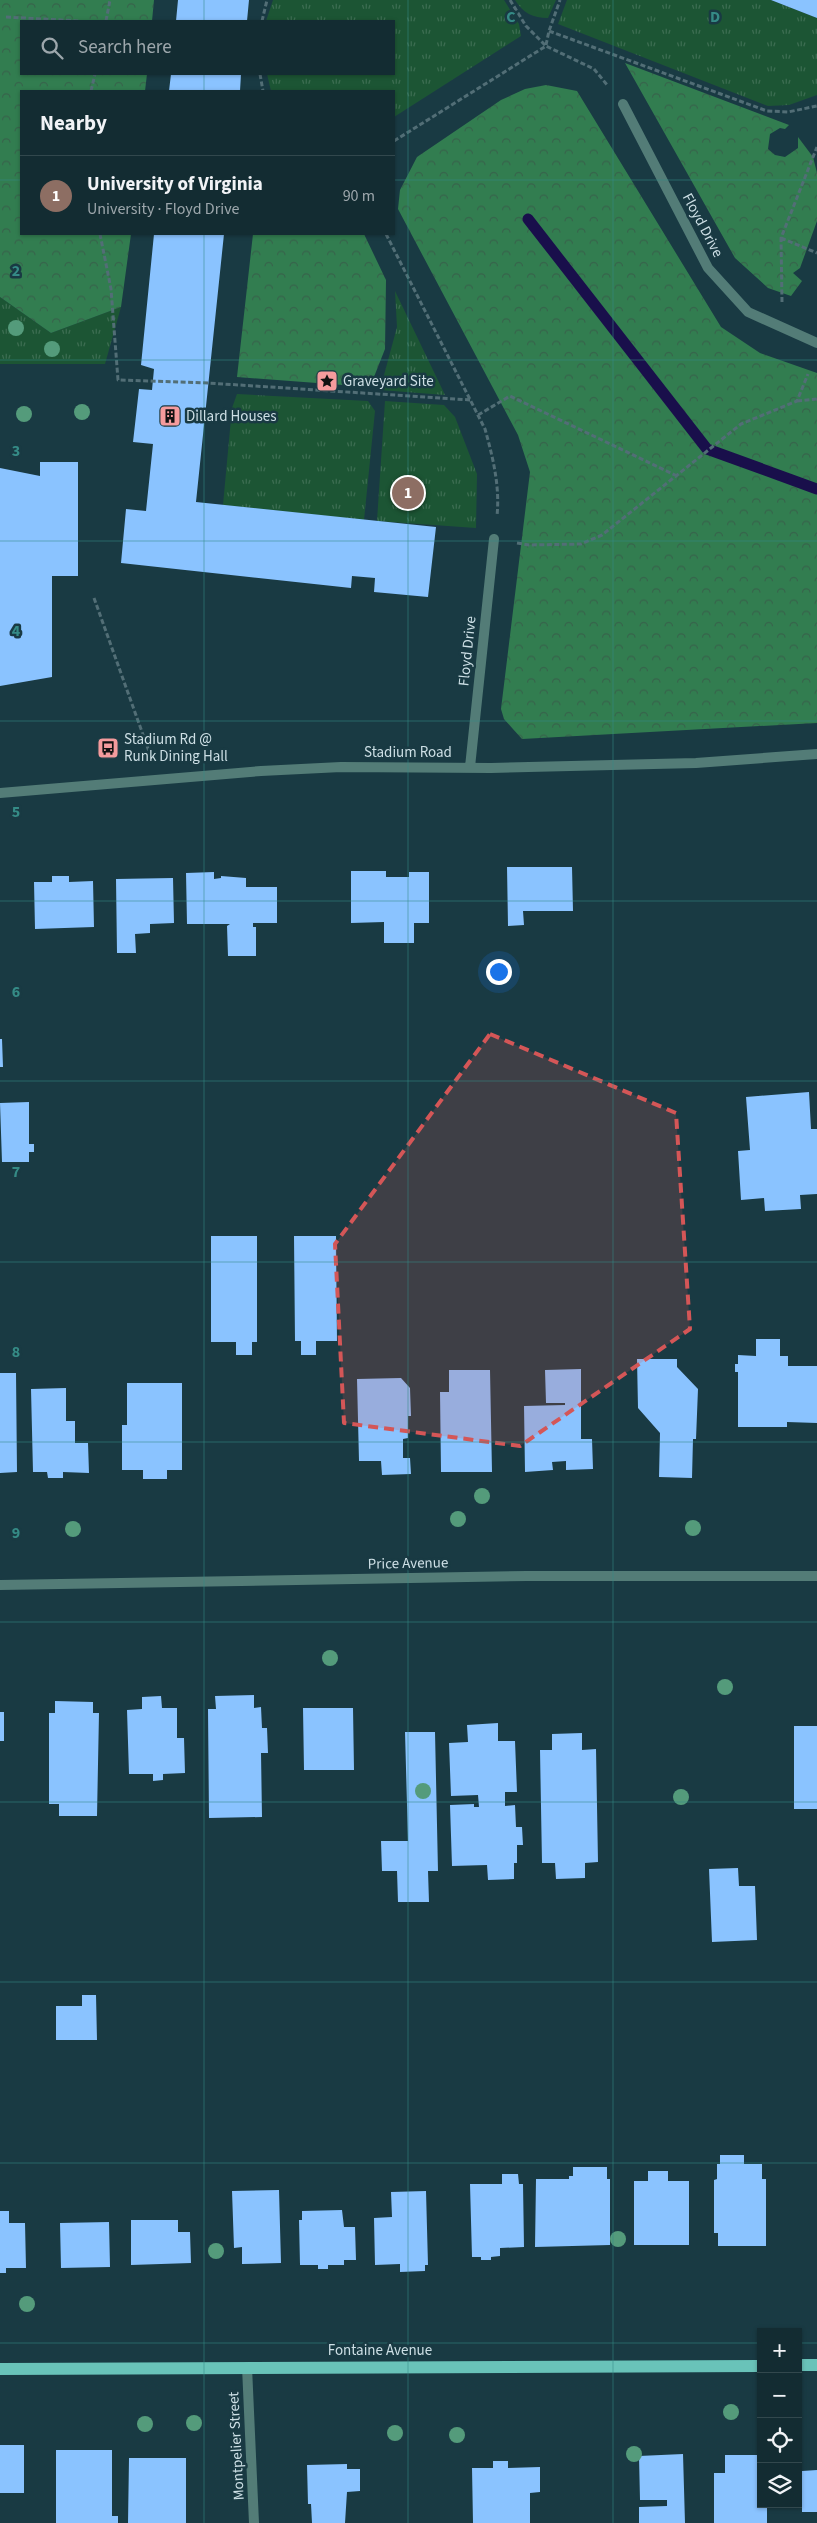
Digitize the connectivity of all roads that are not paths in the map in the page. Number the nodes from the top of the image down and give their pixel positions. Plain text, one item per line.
1 (623, 104) road end
2 (817, 343) edge
3 (494, 539) road end
4 (817, 754) edge
5 (470, 767) junction
6 (0, 793) edge
7 (817, 1576) edge
8 (0, 1585) edge
9 (802, 2365) edge
10 (817, 2365) edge
11 (757, 2366) edge
12 (247, 2367) junction
13 (0, 2368) edge
14 (254, 2523) edge

1 - 2 street, Floyd Drive
3 - 5 street, Floyd Drive
4 - 5 street, Stadium Road
5 - 6 street, Stadium Road
7 - 8 street, Price Avenue
9 - 10 main road
11 - 12 main road, Fontaine Avenue
12 - 13 main road, Fontaine Avenue
12 - 14 street, Montpelier Street

